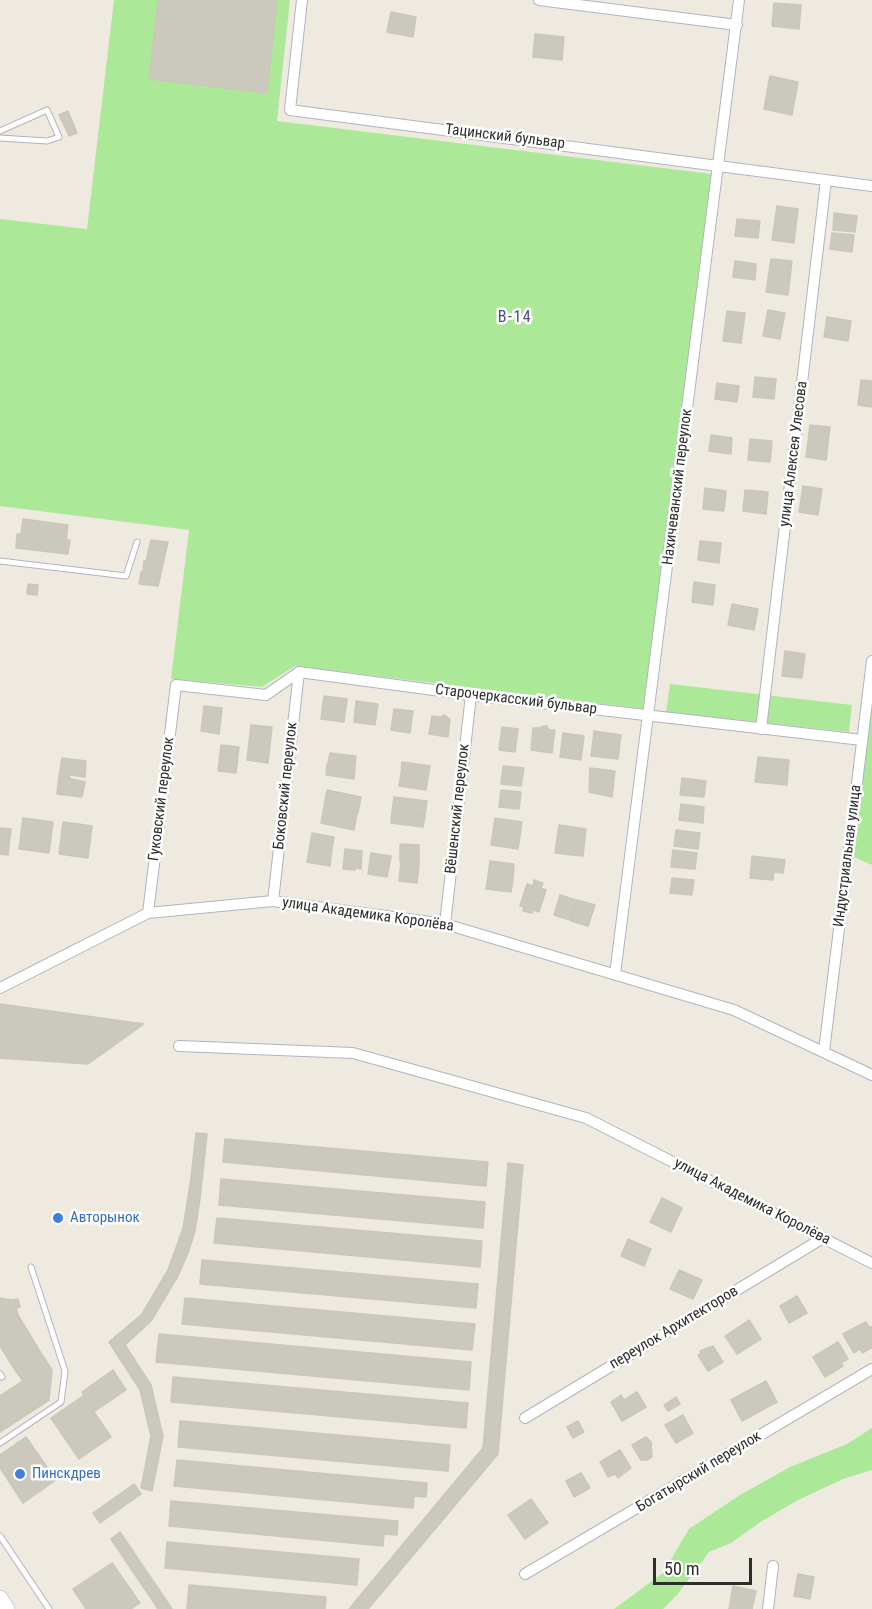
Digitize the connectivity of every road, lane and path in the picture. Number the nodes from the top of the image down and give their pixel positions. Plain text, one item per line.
1 (302, 0) edge
2 (539, 0) edge
3 (739, 0) edge
4 (737, 25) junction
5 (0, 131) edge
6 (0, 138) edge
7 (719, 164) junction
8 (826, 180) junction
9 (872, 186) edge
10 (137, 542) dead end
11 (0, 561) edge
12 (872, 661) edge
13 (299, 672) junction
14 (871, 687) edge
15 (471, 695) junction
16 (649, 716) junction
17 (761, 729) junction
18 (862, 740) junction
19 (273, 901) junction
20 (148, 913) junction
21 (445, 924) junction
22 (615, 974) junction
23 (0, 988) edge
24 (179, 1046) dead end
25 (824, 1051) junction
26 (872, 1075) edge
27 (823, 1238) junction
28 (872, 1263) edge
29 (31, 1267) dead end
30 (872, 1369) edge
31 (525, 1418) dead end
32 (0, 1443) edge
33 (0, 1536) edge
34 (773, 1566) dead end
35 (525, 1574) dead end
36 (0, 1598) edge
37 (8, 1609) edge
38 (50, 1609) edge
39 (768, 1609) edge

1 - 7 street, Тацинский бульвар
2 - 4 street
3 - 4 street, Нахичеванский переулок
4 - 7 street, Нахичеванский переулок
5 - 6 lane
7 - 8 street, Тацинский бульвар
7 - 16 street, Нахичеванский переулок
8 - 9 street, Тацинский бульвар
8 - 17 street, улица Алексея Улесова
10 - 11 lane
12 - 14 street, Индустриальная улица
13 - 15 street, Старочеркасский бульвар
13 - 19 street, Боковский переулок
13 - 20 street, Гуковский переулок
14 - 18 street, Индустриальная улица
15 - 16 street, Старочеркасский бульвар
15 - 21 street, Вёшенский переулок
16 - 17 street, Старочеркасский бульвар
16 - 22 street, Нахичеванский переулок
17 - 18 street, Старочеркасский бульвар
18 - 25 street, Индустриальная улица
19 - 20 street, улица Академика Королёва
19 - 21 street, улица Академика Королёва
20 - 23 street, улица Академика Королёва
21 - 22 street, улица Академика Королёва
22 - 25 street, улица Академика Королёва
24 - 27 street, улица Академика Королёва
25 - 26 street, улица Академика Королёва
27 - 28 street, улица Академика Королёва
27 - 31 street, переулок Архитекторов
29 - 32 lane
30 - 35 street, Богатырский переулок
33 - 38 lane
34 - 39 street
36 - 37 main road

